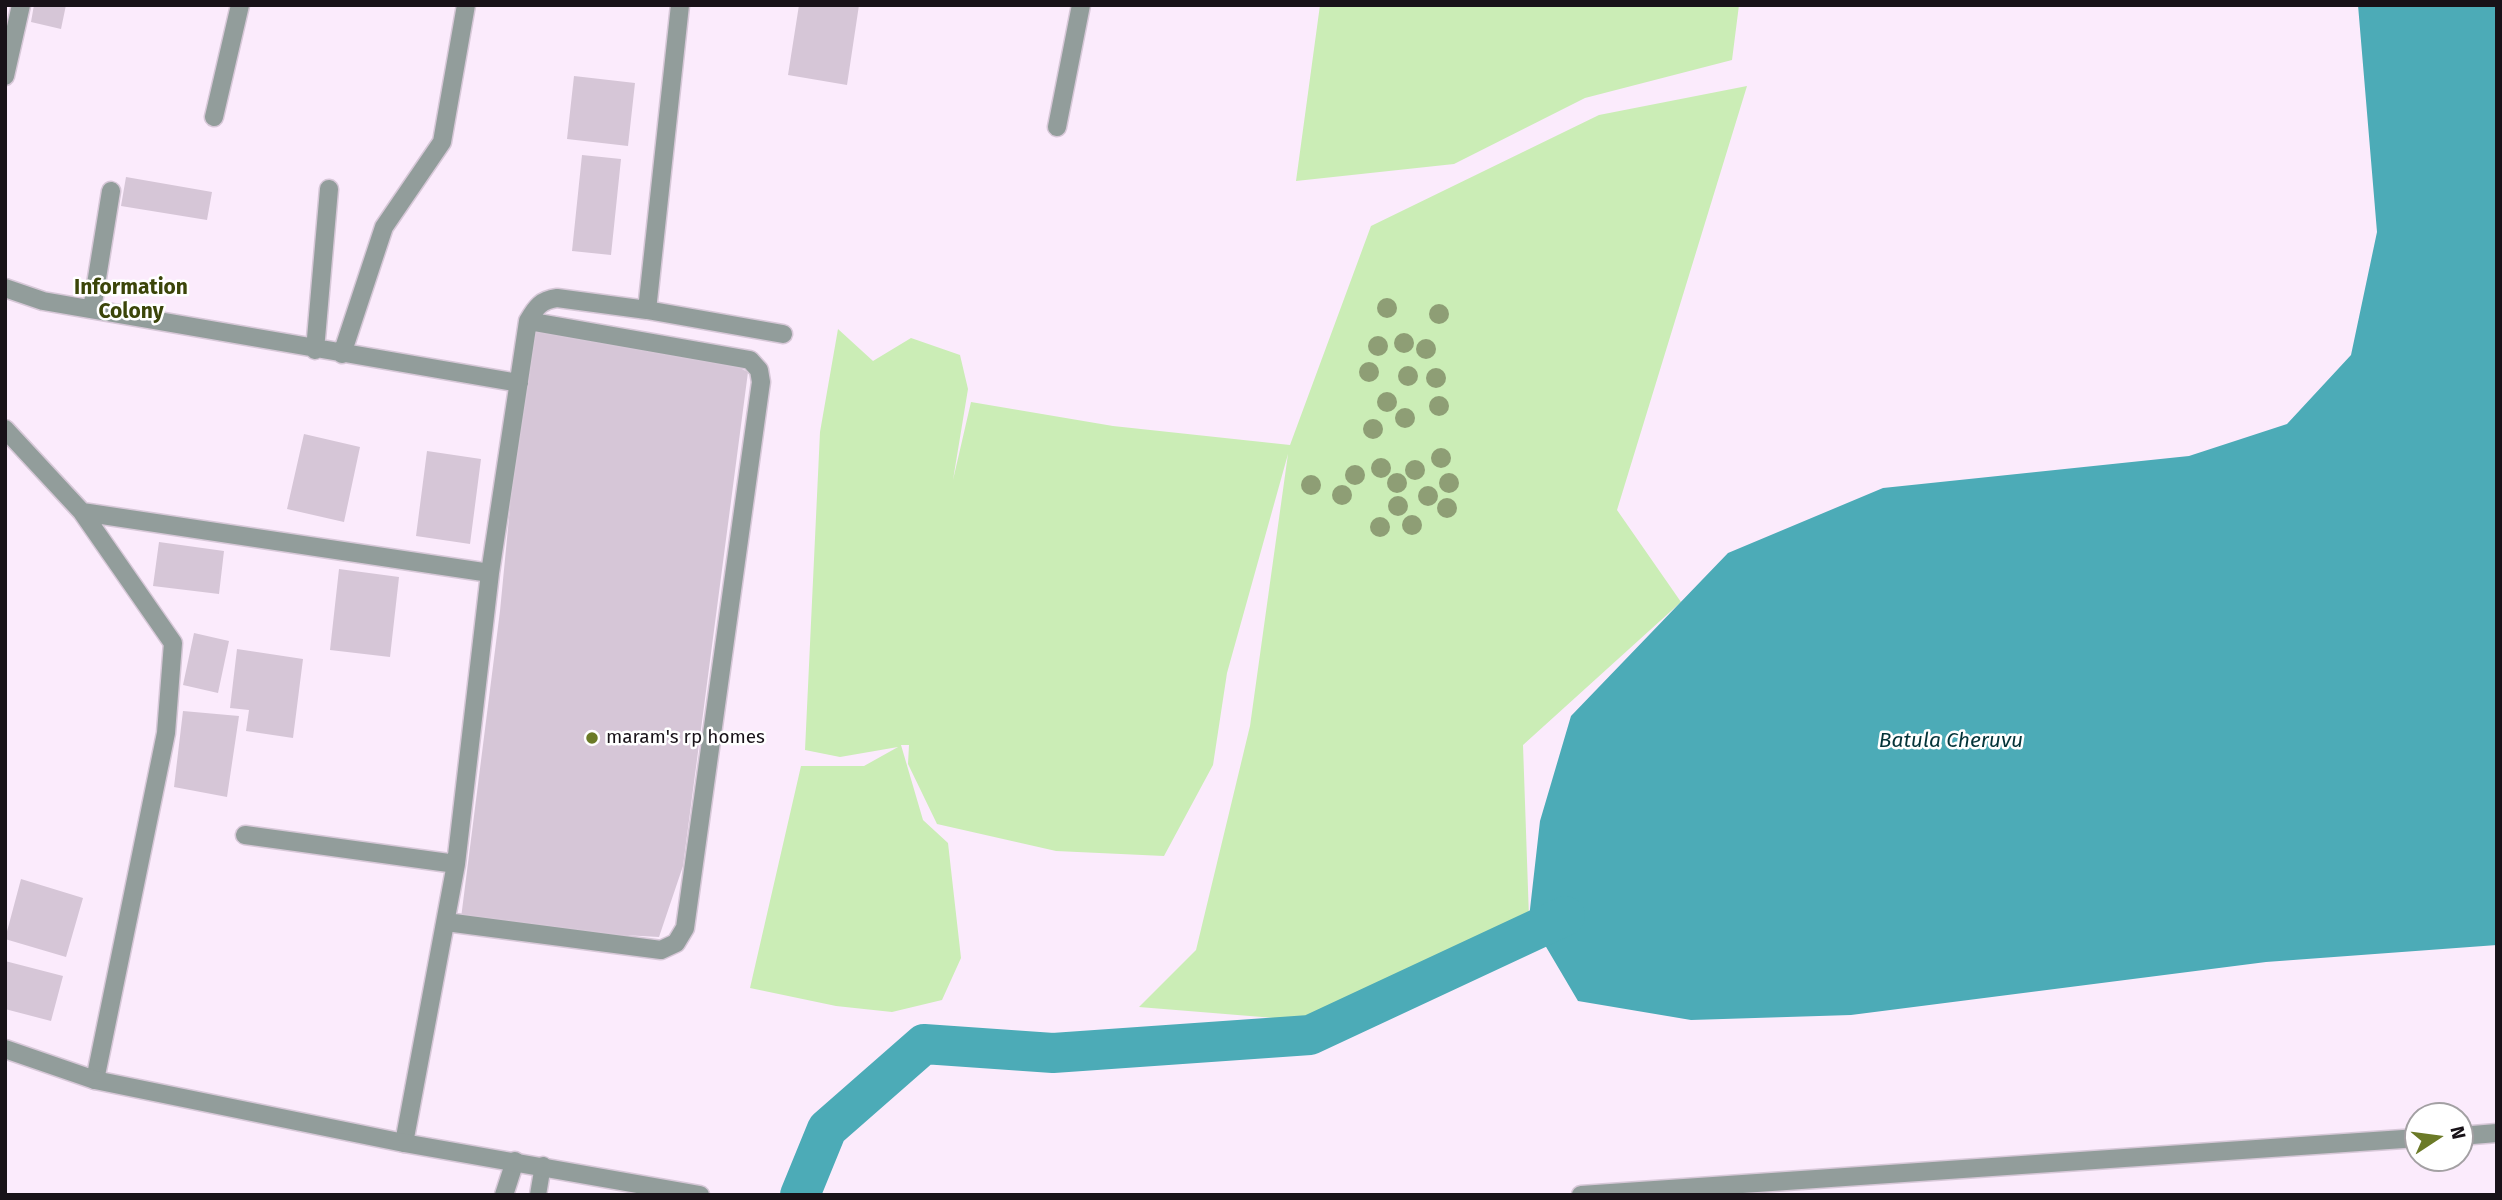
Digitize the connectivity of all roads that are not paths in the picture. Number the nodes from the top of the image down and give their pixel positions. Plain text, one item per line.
1 (22, 5) edge
2 (240, 5) edge
3 (466, 5) edge
4 (680, 5) edge
5 (1081, 5) edge
6 (5, 76) edge
7 (214, 117) dead end
8 (1057, 127) dead end
9 (329, 189) dead end
10 (111, 191) dead end
11 (5, 288) edge
12 (92, 309) junction
13 (647, 310) junction
14 (528, 321) junction
15 (783, 334) dead end
16 (315, 350) junction
17 (342, 354) junction
18 (519, 383) junction
19 (5, 429) edge
20 (82, 512) junction
21 (490, 573) junction
22 (245, 835) dead end
23 (456, 864) junction
24 (446, 922) junction
25 (5, 1049) edge
26 (95, 1080) junction
27 (2497, 1133) edge
28 (2474, 1135) edge
29 (2404, 1140) edge
30 (404, 1143) junction
31 (515, 1161) junction
32 (543, 1166) junction
33 (693, 1194) edge
34 (503, 1195) edge
35 (538, 1195) edge
36 (1581, 1195) edge

1 - 6 street
2 - 7 street
3 - 17 street
4 - 13 street
5 - 8 street
9 - 16 street
10 - 12 street
11 - 12 street
12 - 16 street
13 - 14 street
13 - 15 street
14 - 18 street
14 - 24 street
16 - 17 street
17 - 18 street
18 - 21 street
19 - 20 street
20 - 21 street
20 - 26 street
21 - 23 street
22 - 23 street
23 - 24 street
24 - 30 street
25 - 26 street
26 - 30 street
27 - 28 street
29 - 36 street
30 - 31 street
31 - 32 street
31 - 34 street
32 - 33 street
32 - 35 lane

